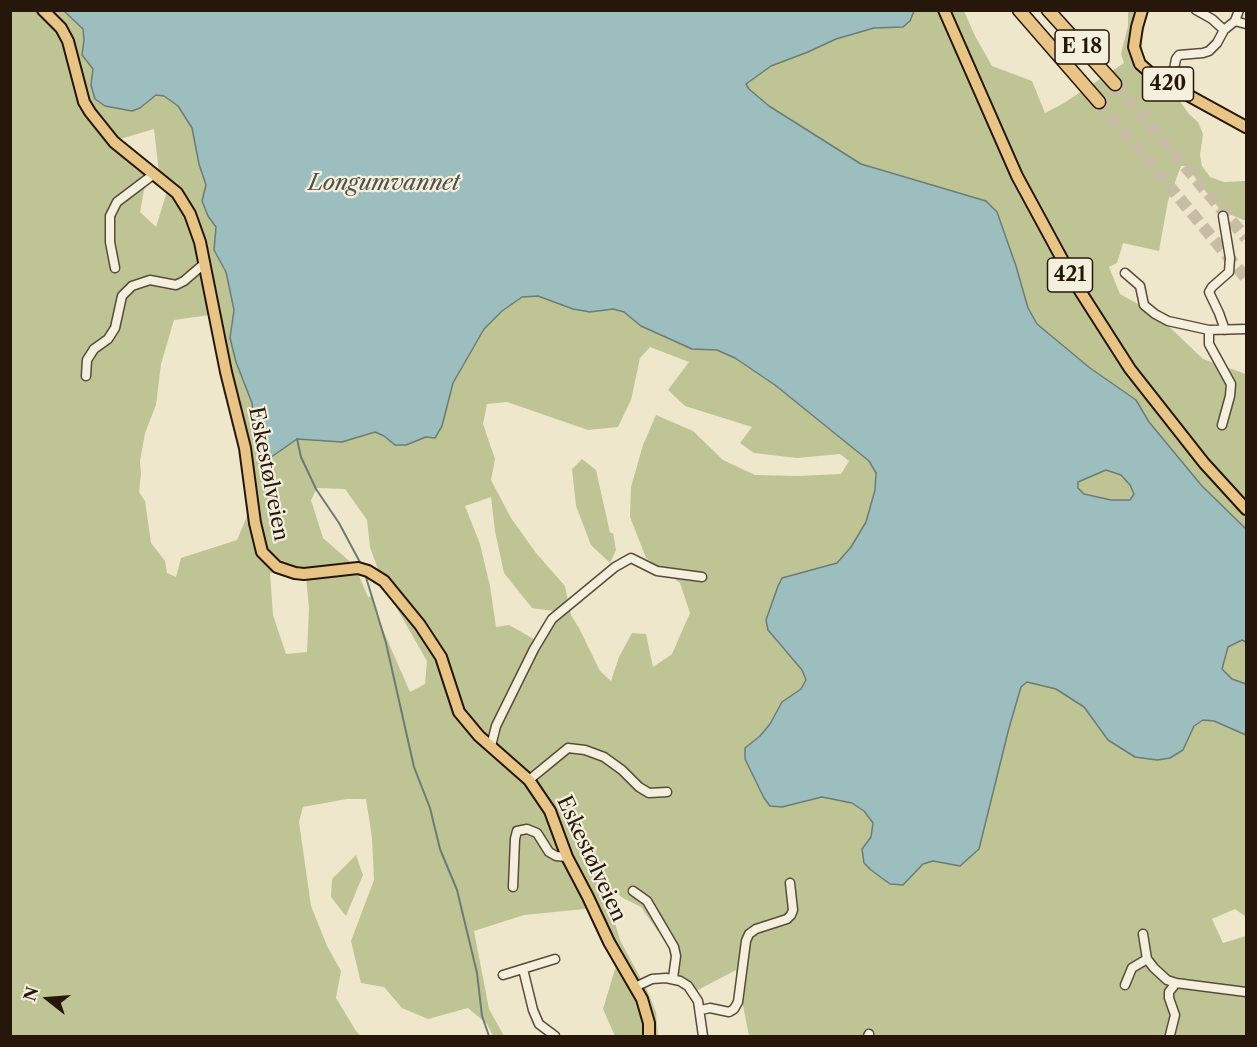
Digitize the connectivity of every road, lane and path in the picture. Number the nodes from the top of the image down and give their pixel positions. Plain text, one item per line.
1 (43, 10) edge
2 (944, 10) edge
3 (949, 10) edge
4 (1019, 10) edge
5 (1048, 10) edge
6 (1142, 10) edge
7 (1196, 10) edge
8 (1239, 10) edge
9 (1235, 21) junction
10 (1246, 24) edge
11 (1224, 30) junction
12 (1174, 69) dead end
13 (1115, 84) tunnel mouth
14 (1099, 102) tunnel mouth
15 (1244, 122) edge
16 (154, 174) junction
17 (1223, 216) dead end
18 (204, 263) junction
19 (115, 268) dead end
20 (1125, 273) dead end
21 (1246, 329) edge
22 (1209, 330) junction
23 (1225, 330) junction
24 (86, 376) dead end
25 (1222, 425) dead end
26 (1246, 502) edge
27 (1246, 509) edge
28 (702, 577) dead end
29 (491, 746) junction
30 (529, 780) junction
31 (667, 792) dead end
32 (567, 857) junction
33 (790, 884) dead end
34 (513, 887) dead end
35 (633, 891) dead end
36 (1143, 934) dead end
37 (555, 959) dead end
38 (1147, 959) junction
39 (523, 969) junction
40 (503, 975) dead end
41 (673, 978) junction
42 (1176, 983) junction
43 (1125, 985) dead end
44 (635, 987) junction
45 (1246, 992) edge
46 (700, 1011) junction
47 (1170, 1035) edge
48 (555, 1036) edge
49 (649, 1036) edge
50 (703, 1036) edge

1 - 16 main road, Eskestølveien
2 - 27 main road, 421
3 - 26 main road, 421
4 - 14 highway, E 18
5 - 13 highway, E 18
6 - 15 main road, 420
7 - 11 street
8 - 9 street
9 - 10 street
9 - 11 street
11 - 12 street
16 - 18 main road, Eskestølveien
16 - 19 street
17 - 23 street
18 - 24 street
18 - 29 main road, Eskestølveien
20 - 22 street
21 - 23 street
22 - 23 street
22 - 25 street
28 - 29 street
29 - 30 main road, Eskestølveien
30 - 31 street
30 - 32 main road, Eskestølveien
32 - 34 street
32 - 44 main road, Eskestølveien
33 - 46 street
35 - 41 street
36 - 38 street
37 - 39 street
38 - 42 street
38 - 43 street
39 - 40 street
39 - 48 street
41 - 44 street
41 - 46 street
42 - 45 street
42 - 47 street
44 - 49 main road, Eskestølveien
46 - 50 street

